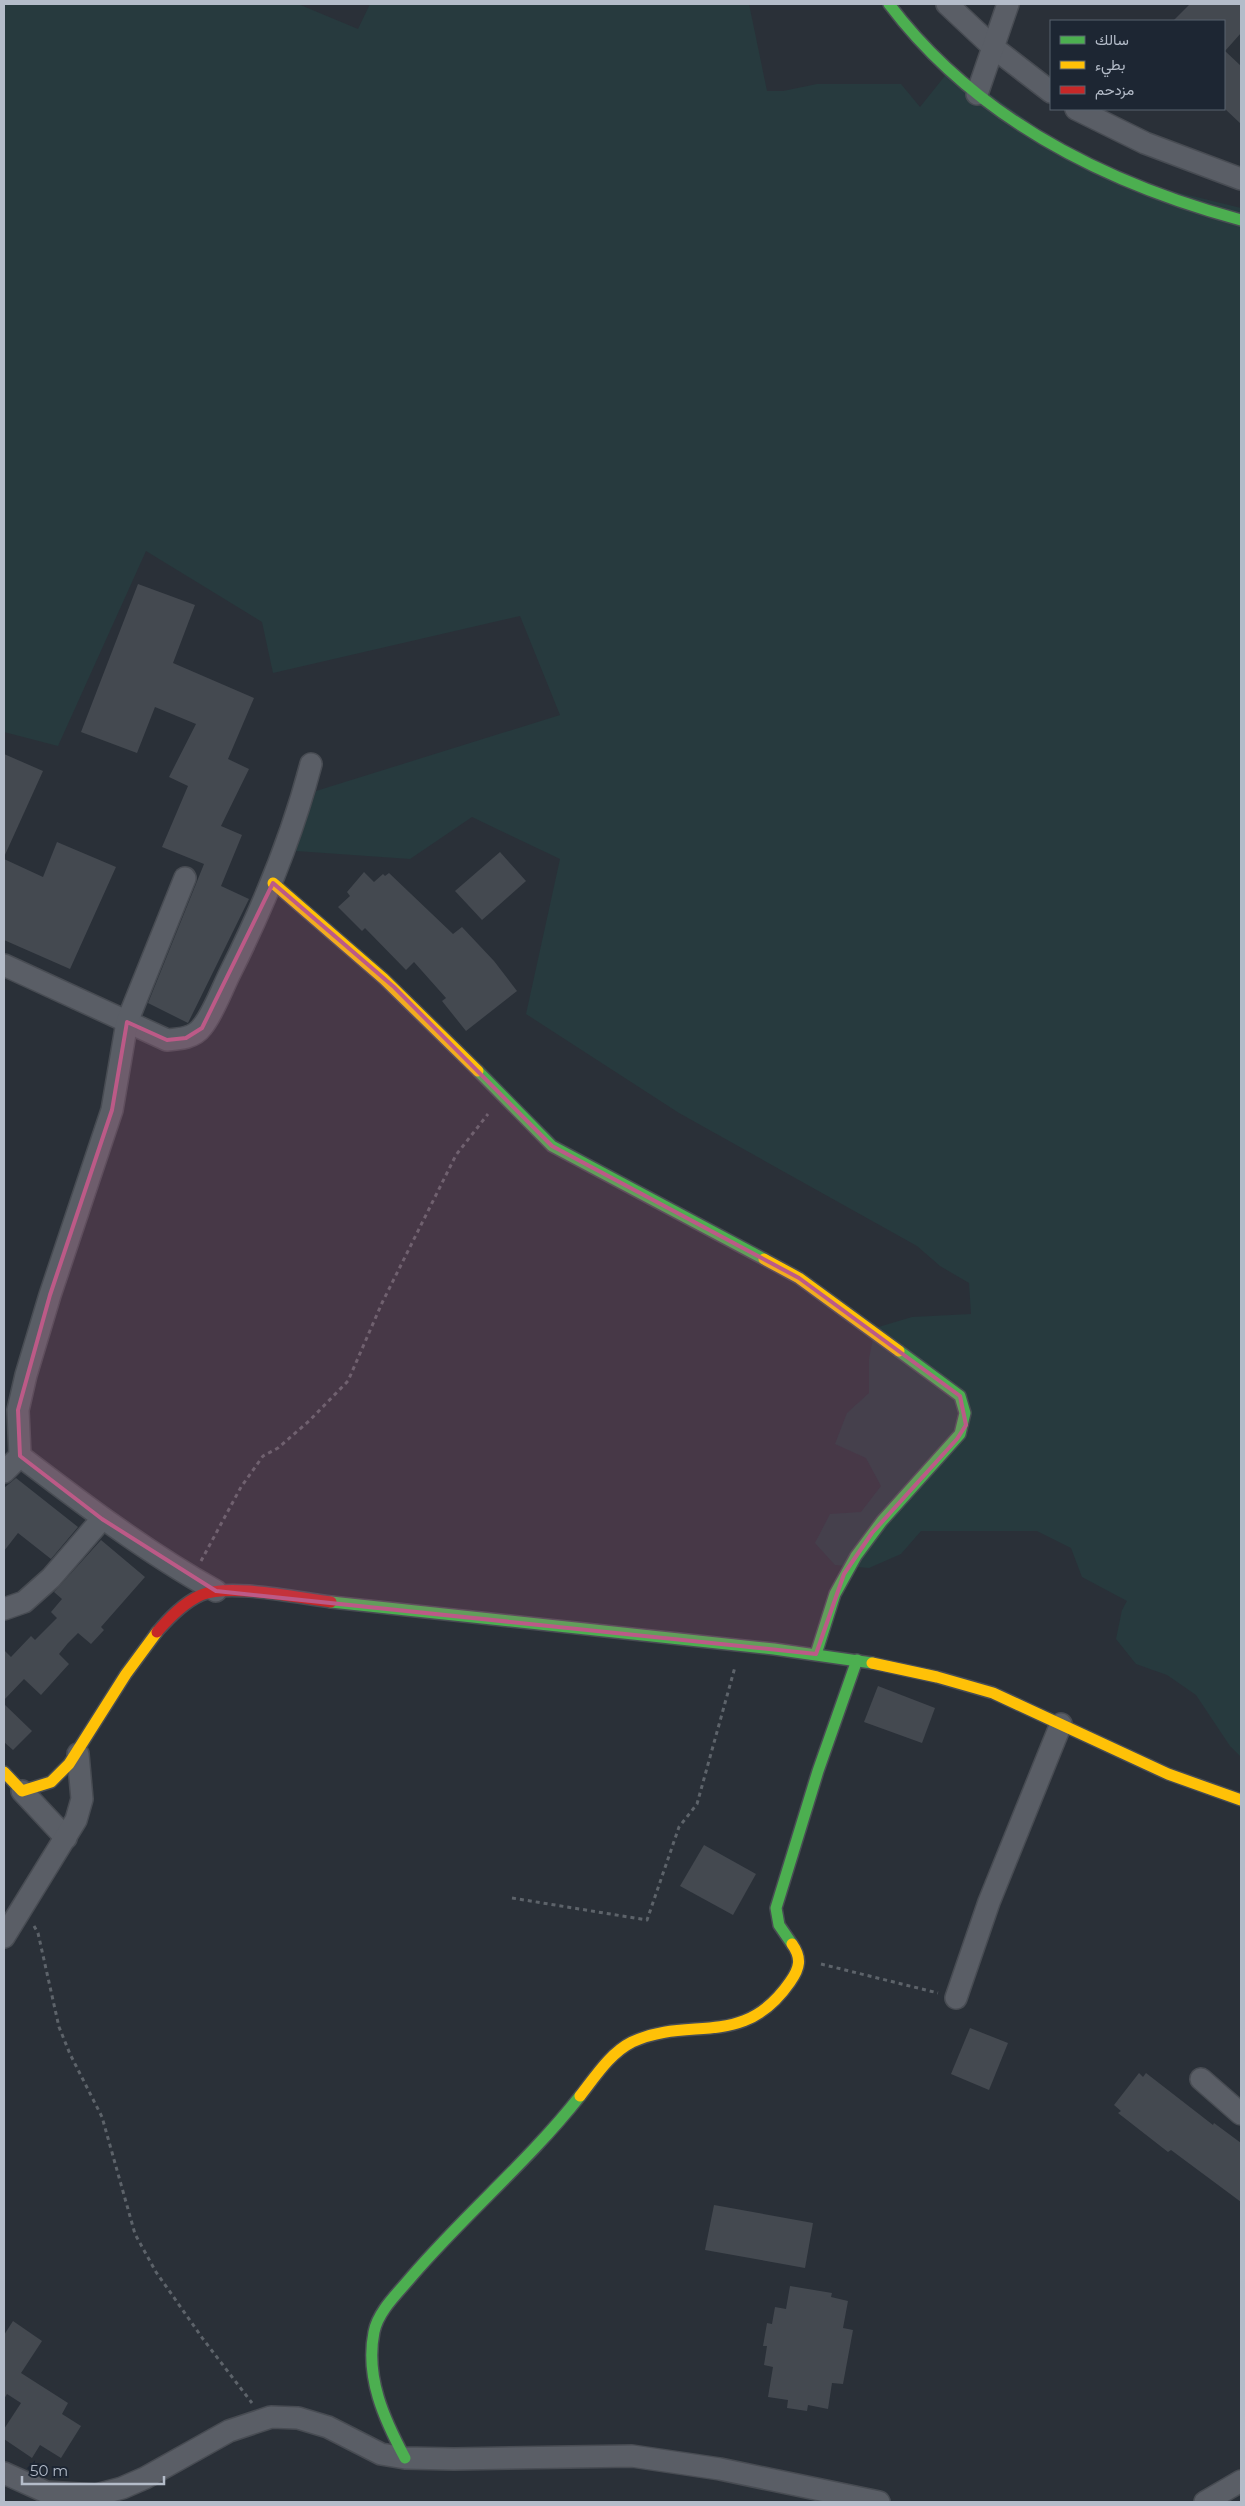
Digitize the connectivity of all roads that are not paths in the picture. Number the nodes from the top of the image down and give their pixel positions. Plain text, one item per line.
1 (889, 4) edge
2 (947, 4) edge
3 (1008, 4) edge
4 (994, 48) junction
5 (1050, 91) edge
6 (977, 94) junction
7 (1078, 110) edge
8 (1241, 180) edge
9 (1241, 220) edge
10 (311, 764) dead end
11 (185, 878) dead end
12 (273, 883) junction
13 (4, 965) edge
14 (127, 1022) junction
15 (20, 1456) junction
16 (4, 1472) edge
17 (102, 1519) junction
18 (216, 1591) junction
19 (4, 1609) edge
20 (816, 1654) junction
21 (857, 1660) junction
22 (1061, 1724) junction
23 (78, 1754) junction
24 (4, 1772) edge
25 (22, 1791) junction
26 (1241, 1800) edge
27 (66, 1838) junction
28 (4, 1937) edge
29 (956, 1998) road end
30 (1201, 2078) dead end
31 (1241, 2114) edge
32 (405, 2458) junction
33 (4, 2473) edge
34 (1241, 2481) edge
35 (879, 2502) edge
36 (1205, 2502) edge

1 - 6 street
2 - 4 street
3 - 4 street
4 - 5 street
4 - 6 street
6 - 9 street
7 - 8 street
10 - 12 street
11 - 14 street
12 - 14 street
12 - 20 street
13 - 14 street
14 - 15 street
15 - 16 street
15 - 17 street
17 - 18 street
17 - 19 street
18 - 20 street
18 - 23 street
20 - 21 street
21 - 22 street
21 - 32 street
22 - 26 street
22 - 29 street
23 - 25 street
23 - 27 street
24 - 25 street
25 - 27 street
27 - 28 street
30 - 31 street
32 - 33 street
32 - 35 street
34 - 36 street

